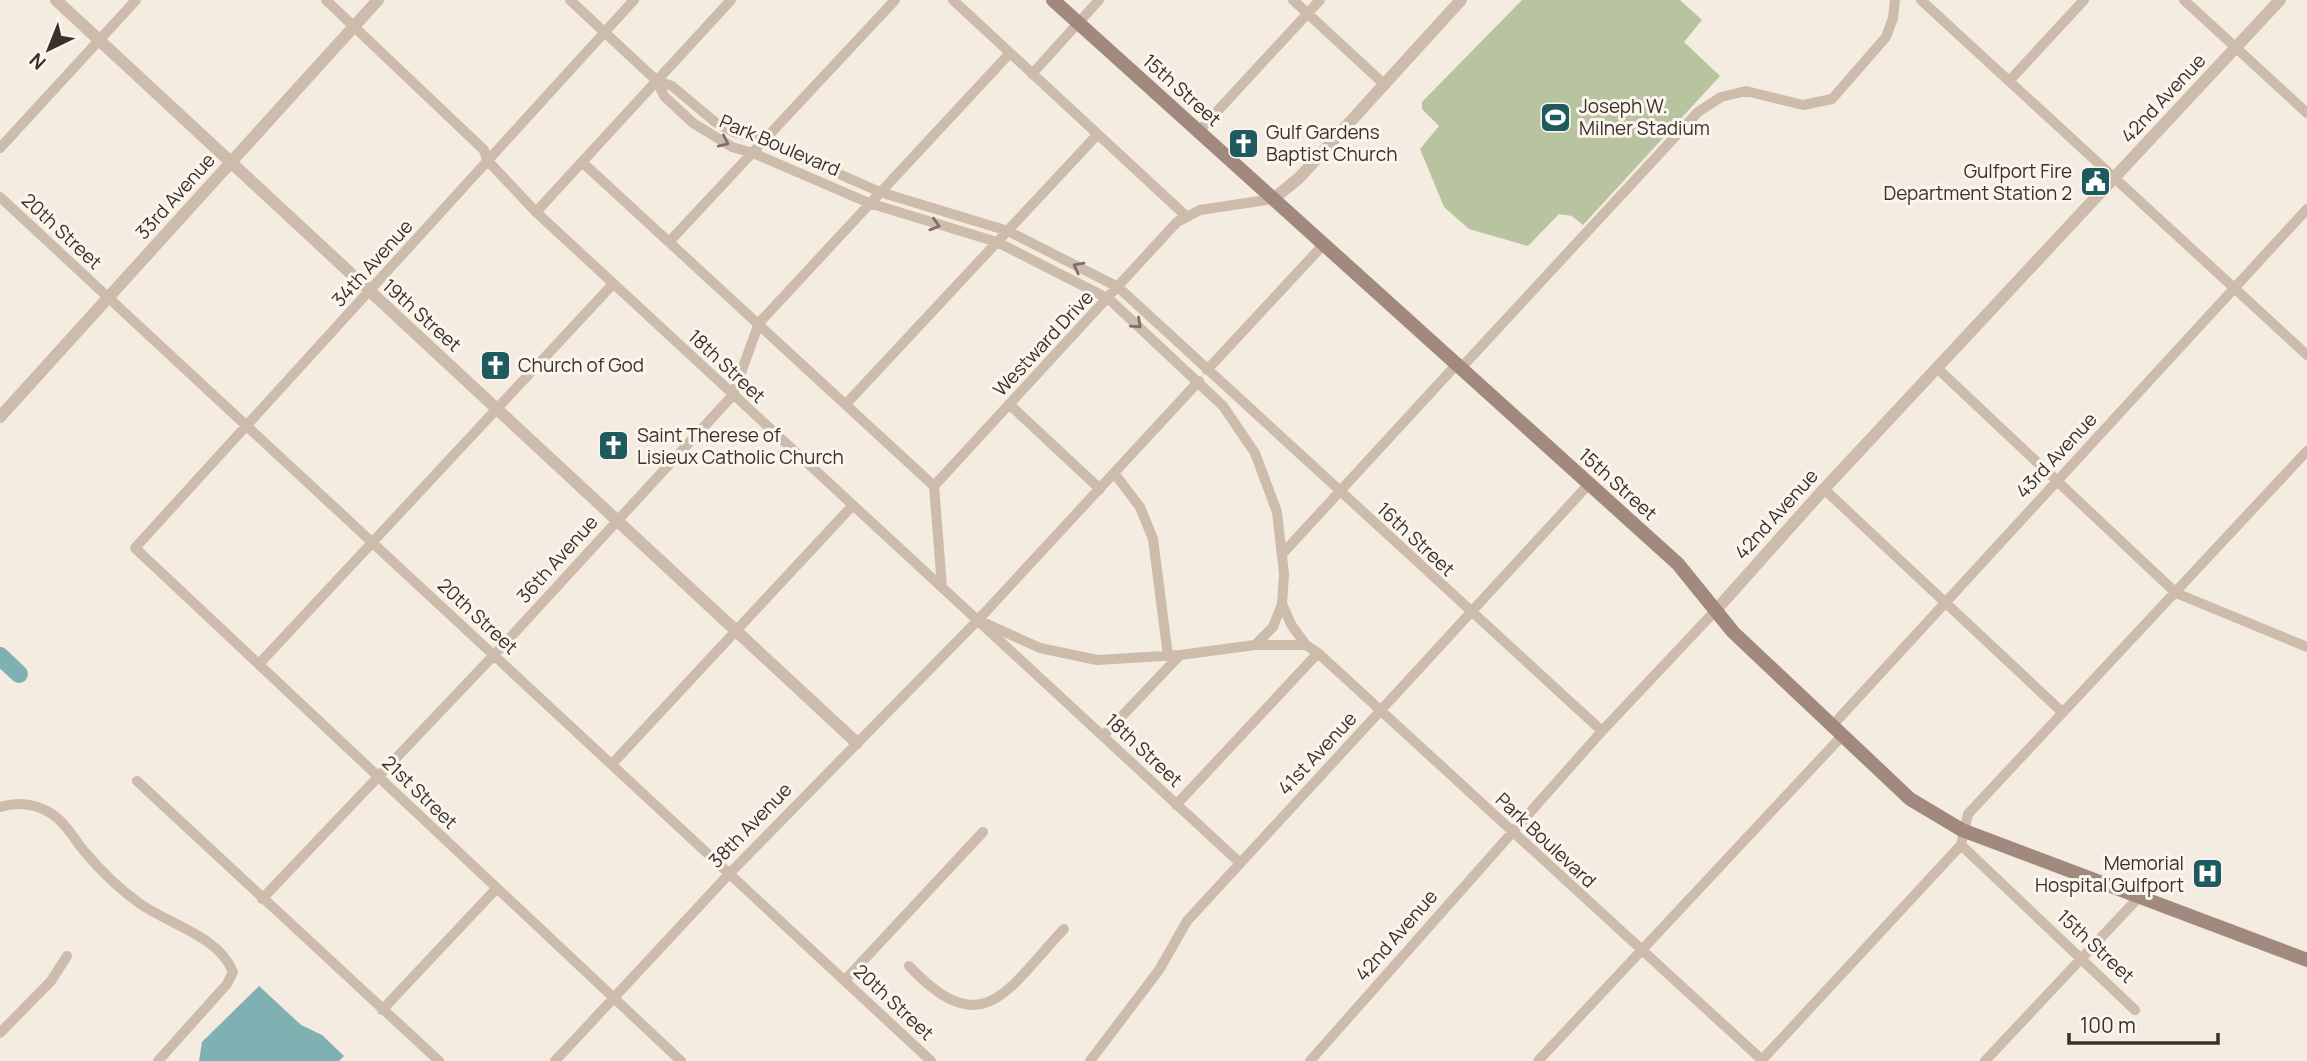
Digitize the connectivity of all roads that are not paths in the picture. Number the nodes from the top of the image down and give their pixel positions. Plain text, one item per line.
1 (56, 0) edge
2 (136, 0) edge
3 (326, 0) edge
4 (379, 0) edge
5 (570, 0) edge
6 (634, 0) edge
7 (732, 0) edge
8 (895, 0) edge
9 (953, 0) edge
10 (1053, 0) edge
11 (1099, 0) edge
12 (1293, 0) edge
13 (1320, 0) edge
14 (1461, 0) edge
15 (1895, 0) edge
16 (1921, 0) edge
17 (2084, 0) edge
18 (2184, 0) edge
19 (2280, 0) edge
20 (1308, 14) junction
21 (1078, 23) junction
22 (354, 26) junction
23 (605, 32) junction
24 (99, 41) junction
25 (2236, 48) junction
26 (1010, 53) junction
27 (1032, 74) junction
28 (2010, 80) junction
29 (657, 81) junction
30 (1385, 85) junction
31 (2307, 113) edge
32 (1199, 131) junction
33 (1097, 135) junction
34 (764, 141) junction
35 (0, 148) edge
36 (753, 153) junction
37 (487, 160) junction
38 (582, 162) junction
39 (230, 164) junction
40 (2115, 177) junction
41 (880, 192) junction
42 (0, 197) edge
43 (1273, 199) junction
44 (869, 203) junction
45 (2307, 209) edge
46 (536, 212) junction
47 (1186, 216) junction
48 (1008, 231) junction
49 (669, 242) junction
50 (997, 242) junction
51 (1324, 244) junction
52 (612, 284) junction
53 (1118, 287) junction
54 (2234, 287) junction
55 (369, 292) junction
56 (108, 299) junction
57 (1109, 299) junction
58 (759, 323) junction
59 (2307, 355) edge
60 (1459, 366) junction
61 (1937, 368) junction
62 (1207, 370) junction
63 (1199, 381) junction
64 (733, 395) junction
65 (846, 404) junction
66 (1009, 404) junction
67 (497, 408) junction
68 (0, 417) edge
69 (1258, 417) junction
70 (247, 429) junction
71 (2307, 451) edge
72 (1114, 473) junction
73 (2056, 480) junction
74 (1589, 484) junction
75 (934, 486) junction
76 (1100, 489) junction
77 (1824, 489) junction
78 (1339, 492) junction
79 (853, 505) junction
80 (616, 521) junction
81 (373, 544) junction
82 (135, 548) joint
83 (1284, 552) junction
84 (942, 587) junction
85 (2176, 593) junction
86 (1945, 601) junction
87 (1282, 604) junction
88 (1717, 609) junction
89 (1470, 612) junction
90 (978, 621) junction
91 (736, 632) junction
92 (1255, 645) junction
93 (1306, 645) junction
94 (2307, 647) edge
95 (1318, 653) junction
96 (494, 655) junction
97 (1168, 656) junction
98 (1180, 656) junction
99 (259, 664) junction
100 (1381, 709) junction
101 (2062, 711) junction
102 (1837, 731) junction
103 (1602, 732) junction
104 (1103, 736) junction
105 (857, 743) junction
106 (613, 763) junction
107 (378, 776) junction
108 (137, 781) dead end
109 (1176, 805) junction
110 (0, 807) edge
111 (983, 832) dead end
112 (1513, 832) junction
113 (1961, 838) junction
114 (1239, 862) junction
115 (730, 873) junction
116 (496, 889) junction
117 (2140, 896) junction
118 (262, 899) junction
119 (1064, 929) dead end
120 (1641, 952) junction
121 (67, 957) dead end
122 (2081, 960) junction
123 (2307, 960) edge
124 (909, 966) dead end
125 (845, 980) junction
126 (614, 998) junction
127 (382, 1010) junction
128 (2136, 1010) dead end
129 (0, 1033) edge
130 (1316, 1059) edge
131 (158, 1061) edge
132 (439, 1061) edge
133 (555, 1061) edge
134 (681, 1061) edge
135 (931, 1061) edge
136 (1090, 1061) edge
137 (1538, 1061) edge
138 (1761, 1061) edge
139 (1985, 1061) edge

1 - 24 street, 19th Street
2 - 24 street
3 - 22 street, 18th Street
4 - 22 street, 33rd Avenue
5 - 23 street
6 - 23 street, 34th Avenue
7 - 29 street
8 - 34 street
9 - 26 street
10 - 21 main road, 15th Street
11 - 21 street
12 - 20 street
13 - 20 street
14 - 30 street
15 - 60 street
16 - 28 street
17 - 28 street
18 - 25 street
19 - 25 street, 42nd Avenue
20 - 30 street
20 - 32 street
21 - 27 street
21 - 32 main road, 15th Street
22 - 37 street, 18th Street
22 - 39 street, 33rd Avenue
23 - 29 street
23 - 37 street, 34th Avenue
24 - 35 street
24 - 39 street, 19th Street
25 - 31 street
25 - 40 street, 42nd Avenue
26 - 27 street
26 - 41 street
27 - 33 street
28 - 40 street
29 - 34 street, Park Boulevard
29 -> 36 street, Park Boulevard
29 - 38 street
30 - 43 street
32 - 43 main road, 15th Street
33 - 47 street
33 - 48 street
34 - 36 street
34 - 41 street, Park Boulevard
36 - 44 street, Park Boulevard
36 - 49 street
37 - 46 street, 18th Street
37 - 55 street, 34th Avenue
38 - 46 street
38 - 49 street
39 - 55 street, 19th Street
39 - 56 street, 33rd Avenue
40 - 54 street
40 - 61 street, 42nd Avenue
41 - 44 street
41 - 48 street, Park Boulevard
42 - 56 street, 20th Street
43 - 47 street
43 - 51 main road, 15th Street
44 -> 50 street, Park Boulevard
44 - 58 street
45 - 54 street, 43rd Avenue
46 - 52 street, 18th Street
47 - 53 street, Westward Drive
48 - 50 street
53 -> 48 street, Park Boulevard
49 - 58 street
50 - 57 street, Park Boulevard
50 - 65 street
51 - 60 main road, 15th Street
51 - 62 street
52 - 64 street, 18th Street
52 - 67 street
53 - 57 street, Westward Drive
53 - 62 street, Park Boulevard
54 - 59 street
54 - 73 street, 43rd Avenue
55 - 67 street, 19th Street
55 - 70 street, 34th Avenue
56 - 68 street, 33rd Avenue
56 - 70 street, 20th Street
57 -> 63 street, Park Boulevard
57 - 66 street, Westward Drive
58 - 64 street
58 - 65 street
60 - 74 main road, 15th Street
60 - 78 street
61 - 73 street
61 - 77 street, 42nd Avenue
62 - 69 street, 16th Street
63 - 69 street
63 - 72 street, 38th Avenue
63 - 83 street, Park Boulevard
64 - 79 street, 18th Street
64 - 80 street, 36th Avenue
65 - 75 street
66 - 75 street, Westward Drive
66 - 76 street
67 - 80 street, 19th Street
67 - 81 street
69 - 78 street, 16th Street
70 - 81 street, 20th Street
70 - 82 street, 34th Avenue
71 - 85 street
72 - 76 street, 38th Avenue
72 - 97 street
73 - 85 street
73 - 86 street, 43rd Avenue
74 - 88 main road, 15th Street
74 - 89 street, 41st Avenue
75 - 84 street
76 - 90 street, 38th Avenue
77 - 86 street
77 - 88 street, 42nd Avenue
78 - 83 street
78 - 89 street, 16th Street
79 - 84 street, 18th Street
79 - 91 street
80 - 91 street, 19th Street
80 - 96 street, 36th Avenue
81 - 96 street, 20th Street
81 - 99 street
82 - 99 street, 21st Street
83 - 87 street, Park Boulevard
84 - 90 street, 18th Street
85 - 94 street
85 - 101 street
86 - 101 street
86 - 102 street, 43rd Avenue
87 - 92 street, Park Boulevard
87 - 93 street, Park Boulevard
88 - 102 main road, 15th Street
88 - 103 street, 42nd Avenue
89 - 100 street, 41st Avenue
89 - 103 street, 16th Street
90 - 97 street
90 - 104 street, 18th Street
90 - 105 street, 38th Avenue
91 - 105 street, 19th Street
91 - 106 street
92 - 93 street
92 - 98 street
93 - 95 street, Park Boulevard
95 - 100 street, Park Boulevard
95 - 109 street
96 - 106 street, 20th Street
96 - 107 street, 36th Avenue
97 - 98 street
98 - 104 street
99 - 107 street, 21st Street
100 - 112 street, Park Boulevard
100 - 114 street, 41st Avenue
101 - 113 street
102 - 113 main road, 15th Street
102 - 120 street, 43rd Avenue
103 - 112 street, 42nd Avenue
104 - 109 street, 18th Street
105 - 115 street, 38th Avenue
106 - 115 street, 20th Street
107 - 116 street, 21st Street
107 - 118 street, 36th Avenue
108 - 118 street
109 - 114 street, 18th Street
110 - 131 street
111 - 125 street
112 - 120 street, Park Boulevard
112 - 130 street, 42nd Avenue
113 - 117 main road
113 - 122 street, 15th Street
113 - 138 street
114 - 136 street, 41st Avenue
115 - 125 street, 20th Street
115 - 126 street, 38th Avenue
116 - 126 street, 21st Street
116 - 127 street
117 - 122 street
117 - 123 main road
118 - 127 street
119 - 124 street
120 - 137 street, 43rd Avenue
120 - 138 street, Park Boulevard
121 - 129 street
122 - 128 street, 15th Street
122 - 139 street
125 - 135 street, 20th Street
126 - 133 street, 38th Avenue
126 - 134 street, 21st Street
127 - 132 street

